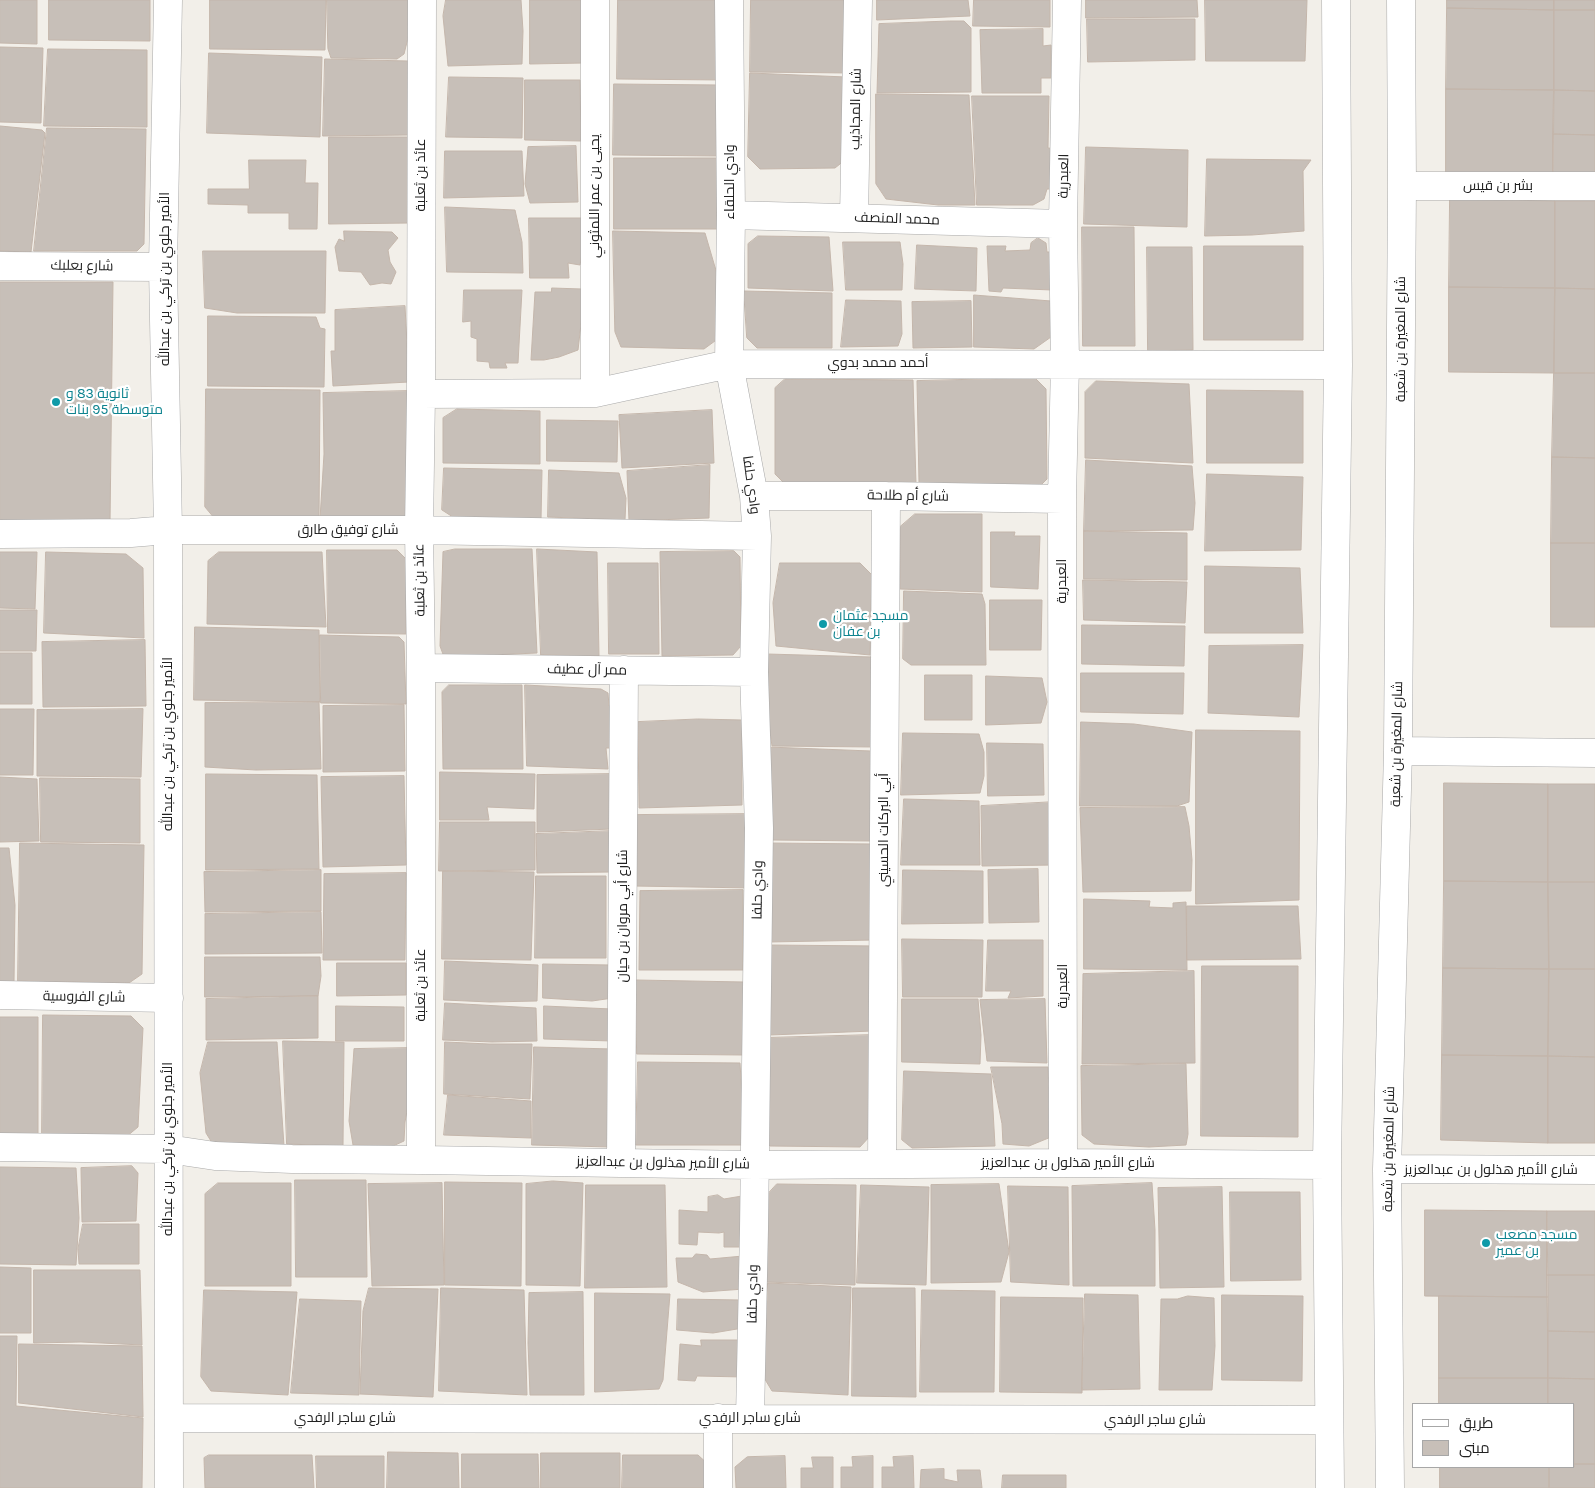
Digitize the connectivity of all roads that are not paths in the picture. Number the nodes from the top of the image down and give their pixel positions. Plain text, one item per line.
1 (168, 0) edge
2 (422, 0) edge
3 (595, 0) edge
4 (729, 0) edge
5 (858, 0) edge
6 (1066, 0) edge
7 (1336, 0) edge
8 (1401, 0) edge
9 (1402, 186) junction
10 (1595, 186) edge
11 (730, 215) junction
12 (854, 218) junction
13 (1063, 224) junction
14 (0, 266) edge
15 (163, 267) junction
16 (1065, 363) junction
17 (729, 364) junction
18 (1338, 365) junction
19 (595, 393) junction
20 (421, 394) junction
21 (754, 496) junction
22 (886, 496) junction
23 (1062, 499) junction
24 (168, 530) junction
25 (419, 530) junction
26 (0, 534) edge
27 (757, 536) junction
28 (421, 668) junction
29 (624, 670) junction
30 (754, 672) junction
31 (1398, 751) junction
32 (1595, 753) edge
33 (0, 995) edge
34 (169, 998) junction
35 (0, 1147) edge
36 (168, 1149) junction
37 (421, 1160) junction
38 (621, 1163) junction
39 (1063, 1163) junction
40 (882, 1164) junction
41 (1327, 1164) junction
42 (754, 1165) junction
43 (1387, 1169) junction
44 (1595, 1170) edge
45 (170, 1418) junction
46 (718, 1418) junction
47 (750, 1418) junction
48 (1329, 1420) junction
49 (169, 1488) edge
50 (718, 1488) edge
51 (1330, 1488) edge
52 (1390, 1488) edge

1 - 15 street, الأمير جلوي بن تركي بن عبدالله
2 - 20 street, عائذ بن ثعلبة
3 - 19 street, يحيى بن عمر اللمثوني
4 - 11 street, وادي الحلقاء
5 - 12 street, شارع المجاذيب
6 - 13 street, العبدرية
7 - 18 street
8 - 9 street, شارع المغيرة بن شعبة
9 - 10 street, بشر بن قيس
9 - 31 street, شارع المغيرة بن شعبة
11 - 12 street, محمد المنصف
11 - 17 street, وادي الحلقاء
12 - 13 street, محمد المنصف
13 - 16 street, العبدرية
14 - 15 street, شارع بعلبك
15 - 24 street, الأمير جلوي بن تركي بن عبدالله
16 - 17 street, أحمد محمد بدوي
16 - 18 street, أحمد محمد بدوي
16 - 23 street, العبدرية
17 - 19 street, أحمد محمد بدوي
17 - 21 street, وادي حلفا
18 - 41 street
19 - 20 street, أحمد محمد بدوي
20 - 25 street, عائذ بن ثعلبة
21 - 22 street, شارع أم طلاحة
21 - 27 street, وادي حلفا
22 - 23 street, شارع أم طلاحة
22 - 40 street, أبي البركات الحسيني
23 - 39 street, العبدرية
24 - 25 street, شارع توفيق طارق
24 - 26 street, شارع توفيق طارق
24 - 34 street, الأمير جلوي بن تركي بن عبدالله
25 - 27 street, شارع توفيق طارق
25 - 28 street, عائذ بن ثعلبة
27 - 30 street, وادي حلفا
28 - 29 street, ممر آل عطيف
28 - 37 street, عائذ بن ثعلبة
29 - 30 street, ممر آل عطيف
29 - 38 street, شارع أبي مروان بن حيان
30 - 42 street, وادي حلفا
31 - 32 street
31 - 43 street, شارع المغيرة بن شعبة
33 - 34 street, شارع الفروسية
34 - 36 street, الأمير جلوي بن تركي بن عبدالله
35 - 36 street, شارع الأمير هذلول بن عبدالعزيز
36 - 37 street, شارع الأمير هذلول بن عبدالعزيز
36 - 45 street, الأمير جلوي بن تركي بن عبدالله
37 - 38 street, شارع الأمير هذلول بن عبدالعزيز
38 - 42 street, شارع الأمير هذلول بن عبدالعزيز
39 - 40 street, شارع الأمير هذلول بن عبدالعزيز
39 - 41 street, شارع الأمير هذلول بن عبدالعزيز
40 - 42 street, شارع الأمير هذلول بن عبدالعزيز
41 - 48 street
42 - 47 street, وادي حلفا
43 - 44 street, شارع الأمير هذلول بن عبدالعزيز
43 - 52 street, شارع المغيرة بن شعبة
45 - 46 street, شارع ساجر الرفدي
45 - 49 street, الأمير جلوي بن تركي بن عبدالله
46 - 47 street, شارع ساجر الرفدي
46 - 50 street
47 - 48 street, شارع ساجر الرفدي
48 - 51 street

